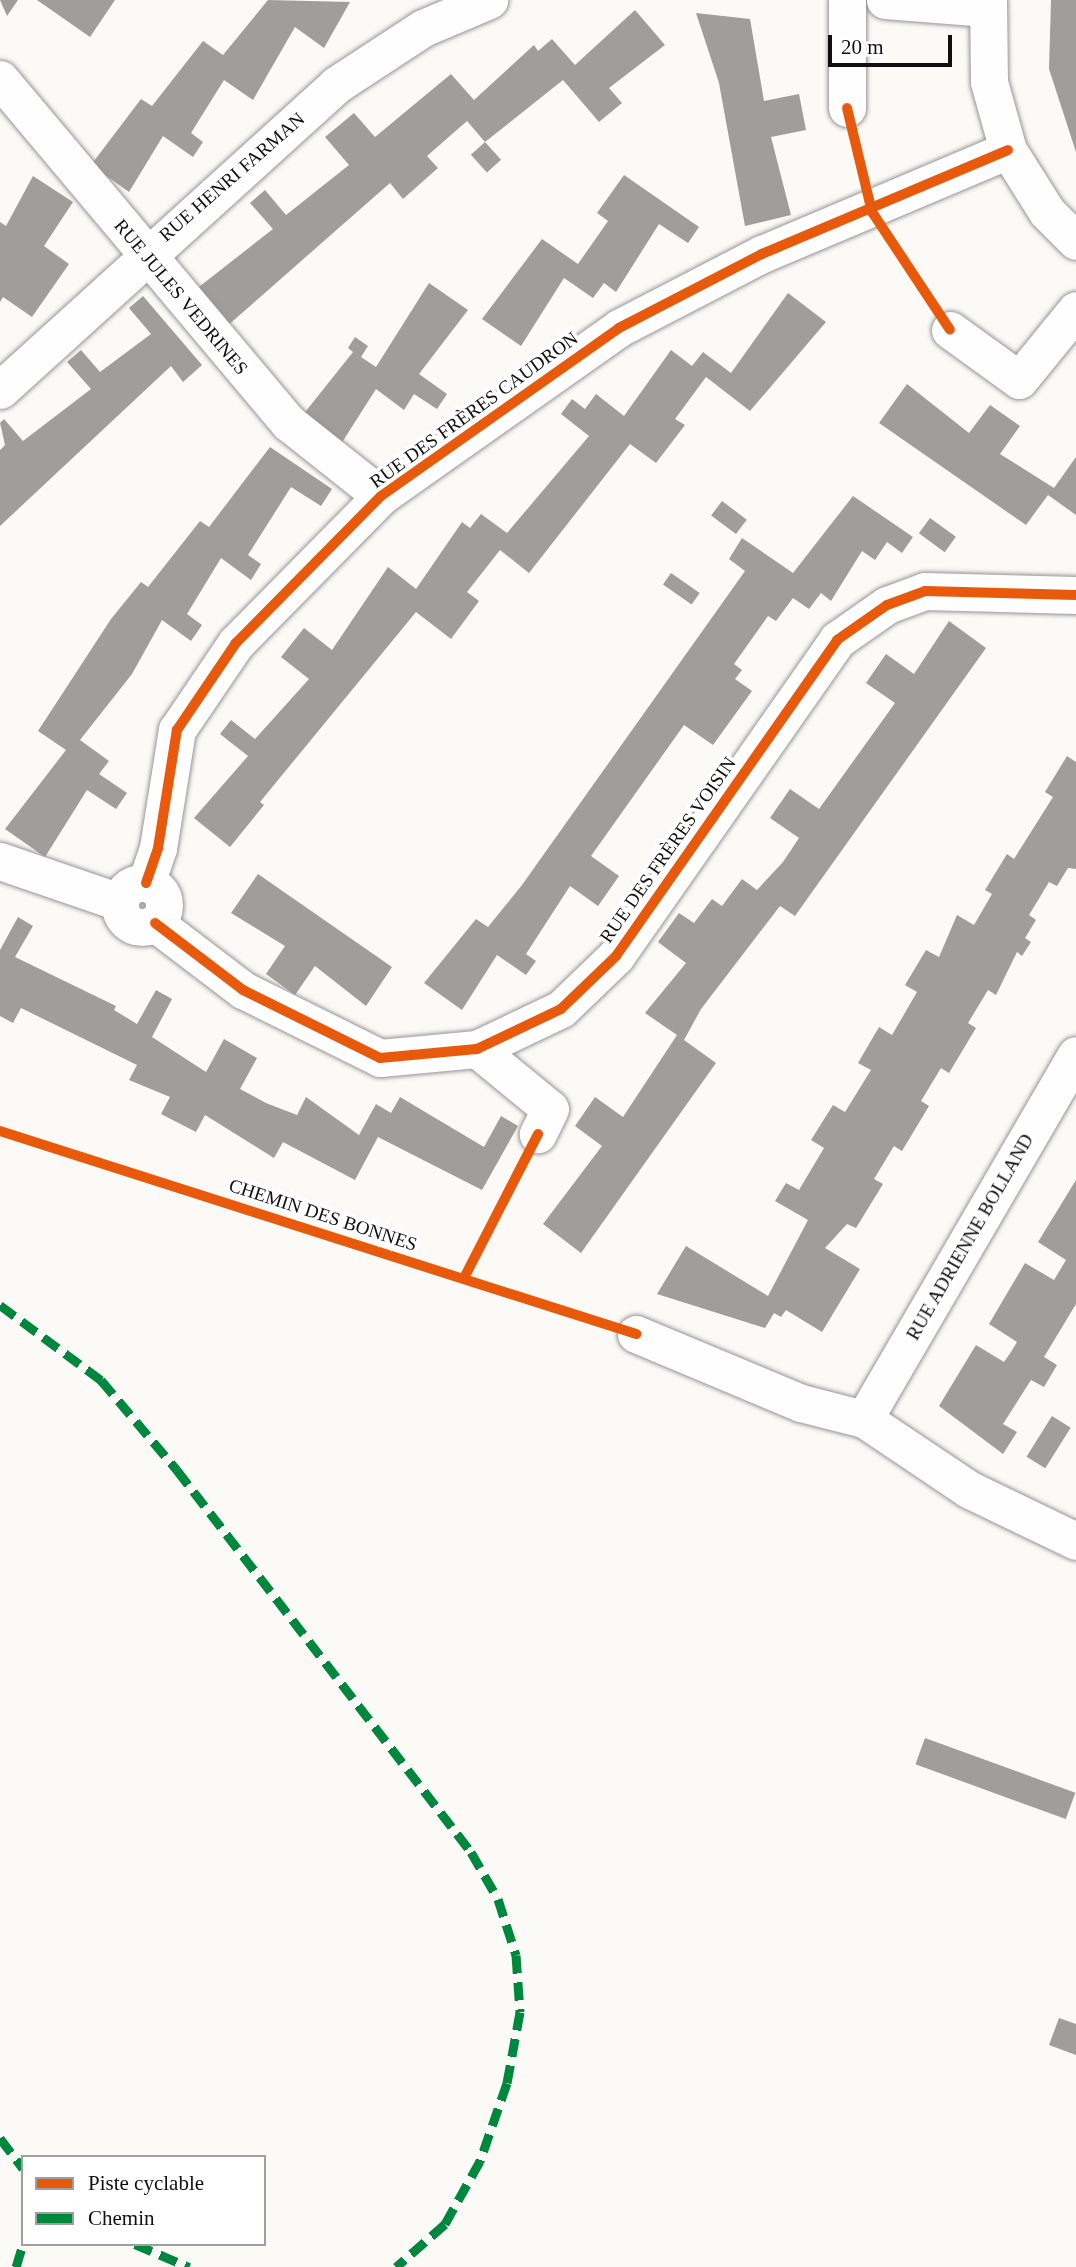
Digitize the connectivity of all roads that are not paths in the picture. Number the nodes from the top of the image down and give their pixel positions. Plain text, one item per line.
1 (489, 0) edge
2 (847, 0) edge
3 (885, 0) edge
4 (988, 4) edge
5 (0, 79) edge
6 (847, 108) dead end
7 (1008, 150) junction
8 (1076, 241) edge
9 (143, 255) junction
10 (1076, 310) edge
11 (950, 330) dead end
12 (0, 390) edge
13 (381, 496) junction
14 (1076, 595) edge
15 (0, 860) edge
16 (133, 892) junction
17 (477, 1049) junction
18 (1076, 1055) edge
19 (538, 1134) dead end
20 (636, 1334) dead end
21 (864, 1419) junction
22 (1076, 1541) edge

1 - 9 street, RUE HENRI FARMAN
2 - 6 street
3 - 4 street
4 - 7 street
5 - 9 street, RUE JULES VEDRINES
7 - 8 street
7 - 13 street, RUE DES FRÈRES CAUDRON
9 - 12 street, RUE HENRI FARMAN
9 - 13 street, RUE JULES VEDRINES
10 - 11 street
13 - 16 street, RUE DES FRÈRES CAUDRON
14 - 17 street, RUE DES FRÈRES VOISIN
15 - 16 street, RUE DES FRÈRES VOISIN
16 - 17 street, RUE DES FRÈRES VOISIN
17 - 19 street
18 - 21 street, RUE ADRIENNE BOLLAND
20 - 21 street
21 - 22 street

